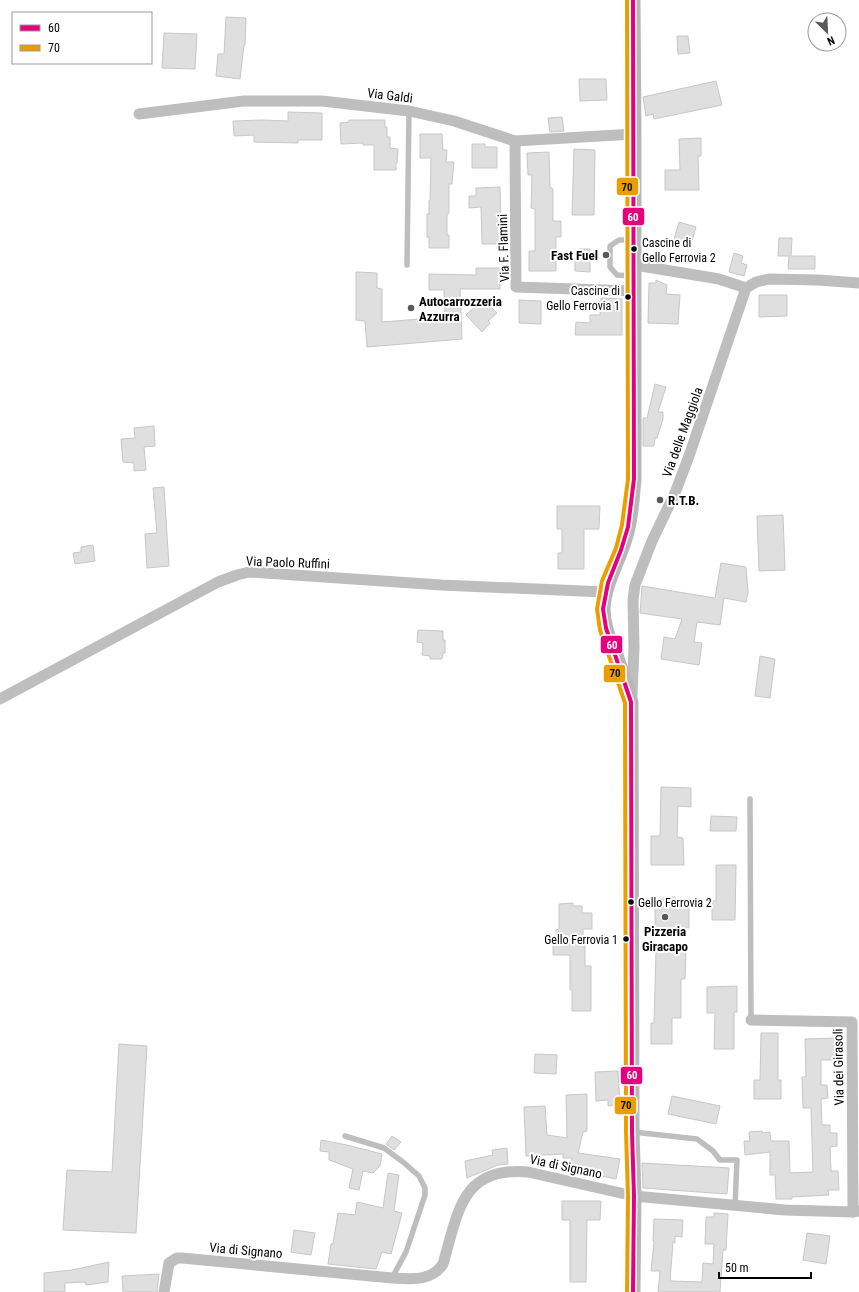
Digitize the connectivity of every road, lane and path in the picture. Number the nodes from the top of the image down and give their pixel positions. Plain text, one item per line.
1 (632, 0) edge
2 (409, 111) junction
3 (139, 114) dead end
4 (634, 134) junction
5 (515, 141) junction
6 (634, 240) junction
7 (407, 265) dead end
8 (634, 277) junction
9 (859, 283) edge
10 (746, 288) junction
11 (605, 592) junction
12 (0, 699) edge
13 (631, 702) junction
14 (750, 799) dead end
15 (751, 1020) joint
16 (632, 1132) junction
17 (345, 1136) dead end
18 (634, 1196) junction
19 (735, 1206) junction
20 (856, 1212) edge
21 (392, 1278) junction
22 (164, 1292) edge
23 (634, 1292) edge

1 - 4 street
2 - 3 street, Via Galdi
2 - 5 street, Via Galdi
2 - 7 lane
4 - 5 street, Via Galdi
4 - 6 street
5 - 8 street, Via F. Flamini
6 - 8 street
6 - 8 lane
8 - 10 street
8 - 11 street
9 - 10 street
10 - 13 street, Via delle Maggiola
11 - 12 street, Via Paolo Ruffini
11 - 13 street
13 - 16 street
14 - 15 lane
15 - 20 street, Via dei Girasoli
16 - 18 street
16 - 19 lane
17 - 21 lane
18 - 19 street, Via di Signano
18 - 21 street, Via di Signano
18 - 23 street
19 - 20 street, Via di Signano
21 - 22 street, Via di Signano

